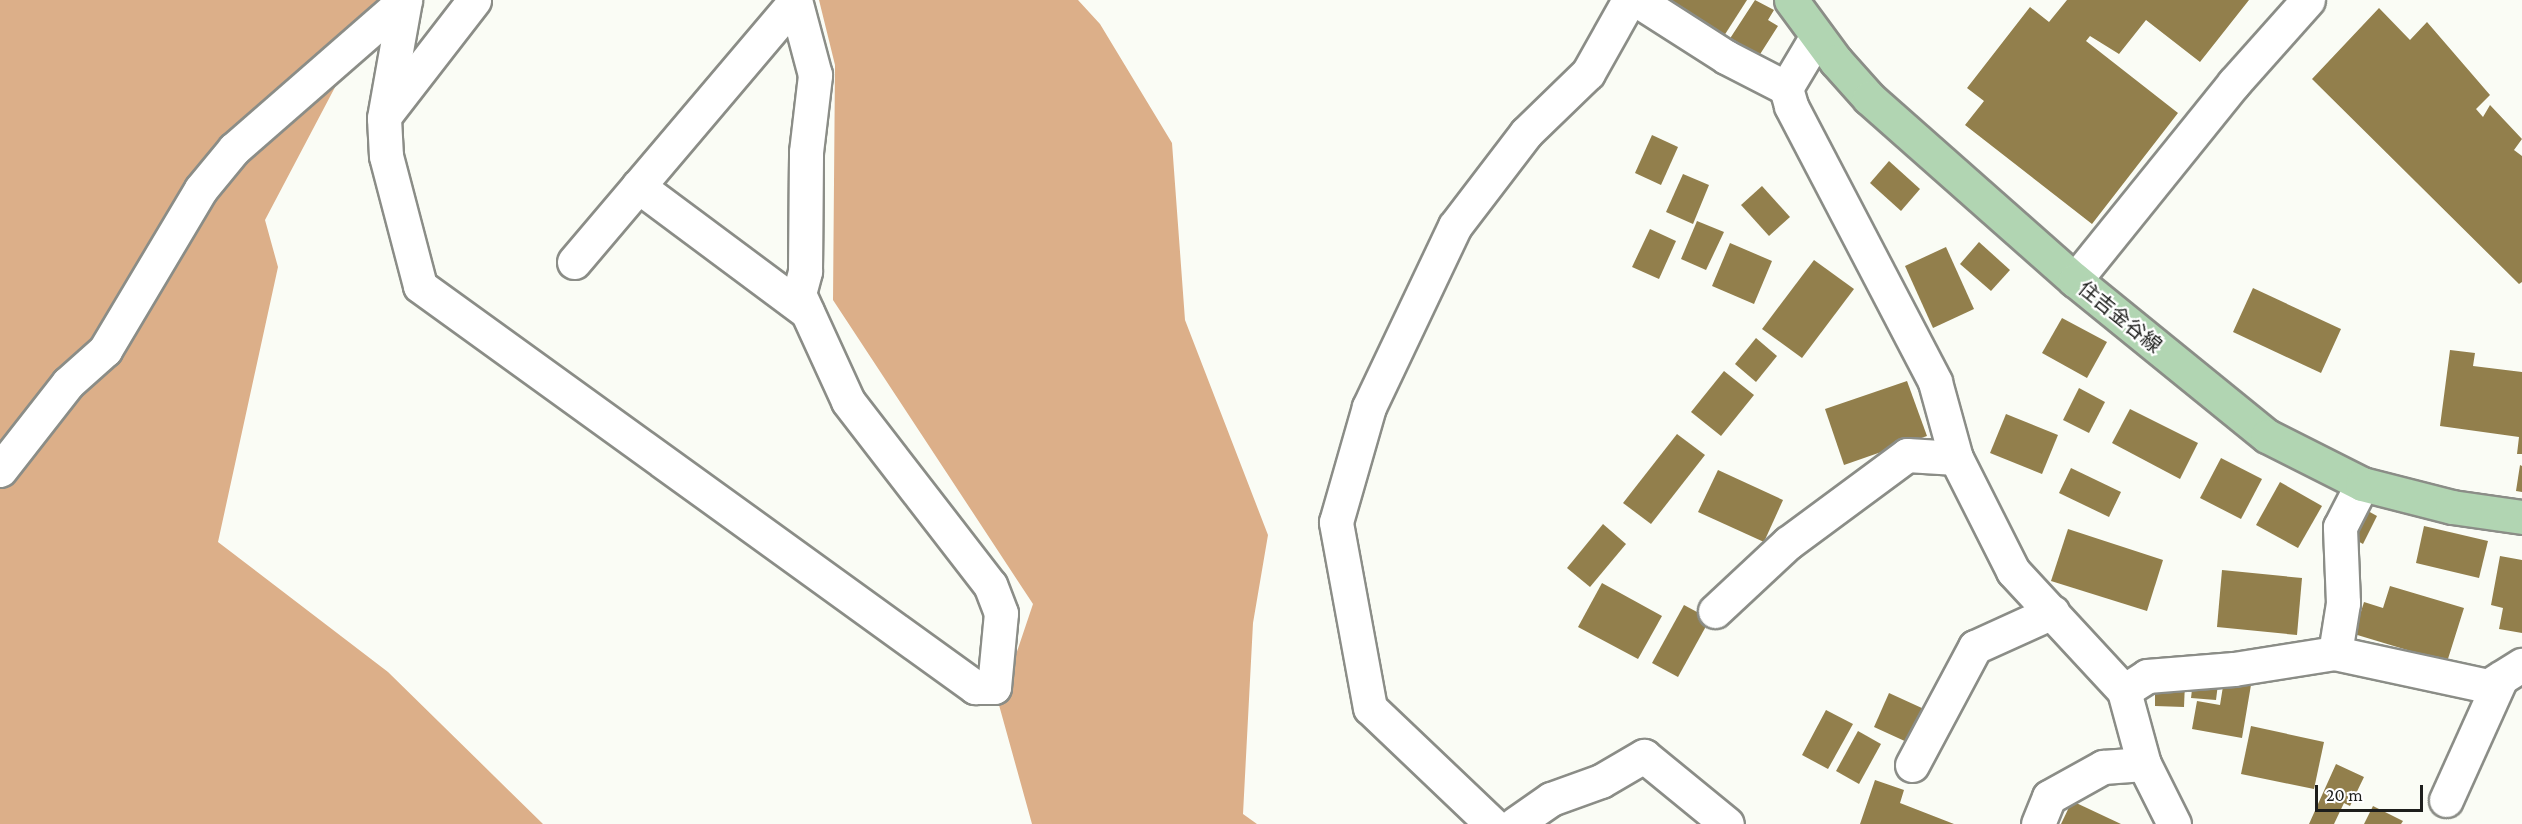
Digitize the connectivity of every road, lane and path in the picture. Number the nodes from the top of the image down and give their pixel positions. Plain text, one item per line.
1 (405, 0) edge
2 (474, 0) edge
3 (795, 0) edge
4 (1629, 0) edge
5 (1637, 0) edge
6 (1791, 0) edge
7 (2308, 0) edge
8 (1817, 36) junction
9 (1786, 88) junction
10 (384, 118) junction
11 (638, 186) junction
12 (574, 262) dead end
13 (2075, 280) junction
14 (807, 312) junction
15 (1956, 458) junction
16 (0, 470) edge
17 (2362, 484) junction
18 (2522, 517) edge
19 (1715, 610) dead end
20 (2052, 612) junction
21 (2336, 652) junction
22 (2511, 672) edge
23 (2124, 691) junction
24 (2144, 764) junction
25 (1912, 765) dead end
26 (2446, 800) dead end
27 (1492, 824) edge
28 (1515, 824) edge
29 (1727, 824) edge
30 (2038, 824) edge
31 (2174, 824) edge

1 - 10 street
1 - 16 street
2 - 10 street
3 - 11 street
3 - 14 street
4 - 27 street
5 - 9 street
6 - 8 main road, 住吉金谷線
7 - 13 street
8 - 9 street
8 - 13 main road, 住吉金谷線
9 - 15 street
10 - 14 street
11 - 12 street
11 - 14 street
13 - 17 main road, 住吉金谷線
15 - 19 street
15 - 20 street
17 - 18 main road, 住吉金谷線
17 - 21 street
20 - 23 street
20 - 25 street
21 - 22 street
21 - 23 street
22 - 26 street
23 - 24 street
24 - 30 street
24 - 31 street
28 - 29 street

